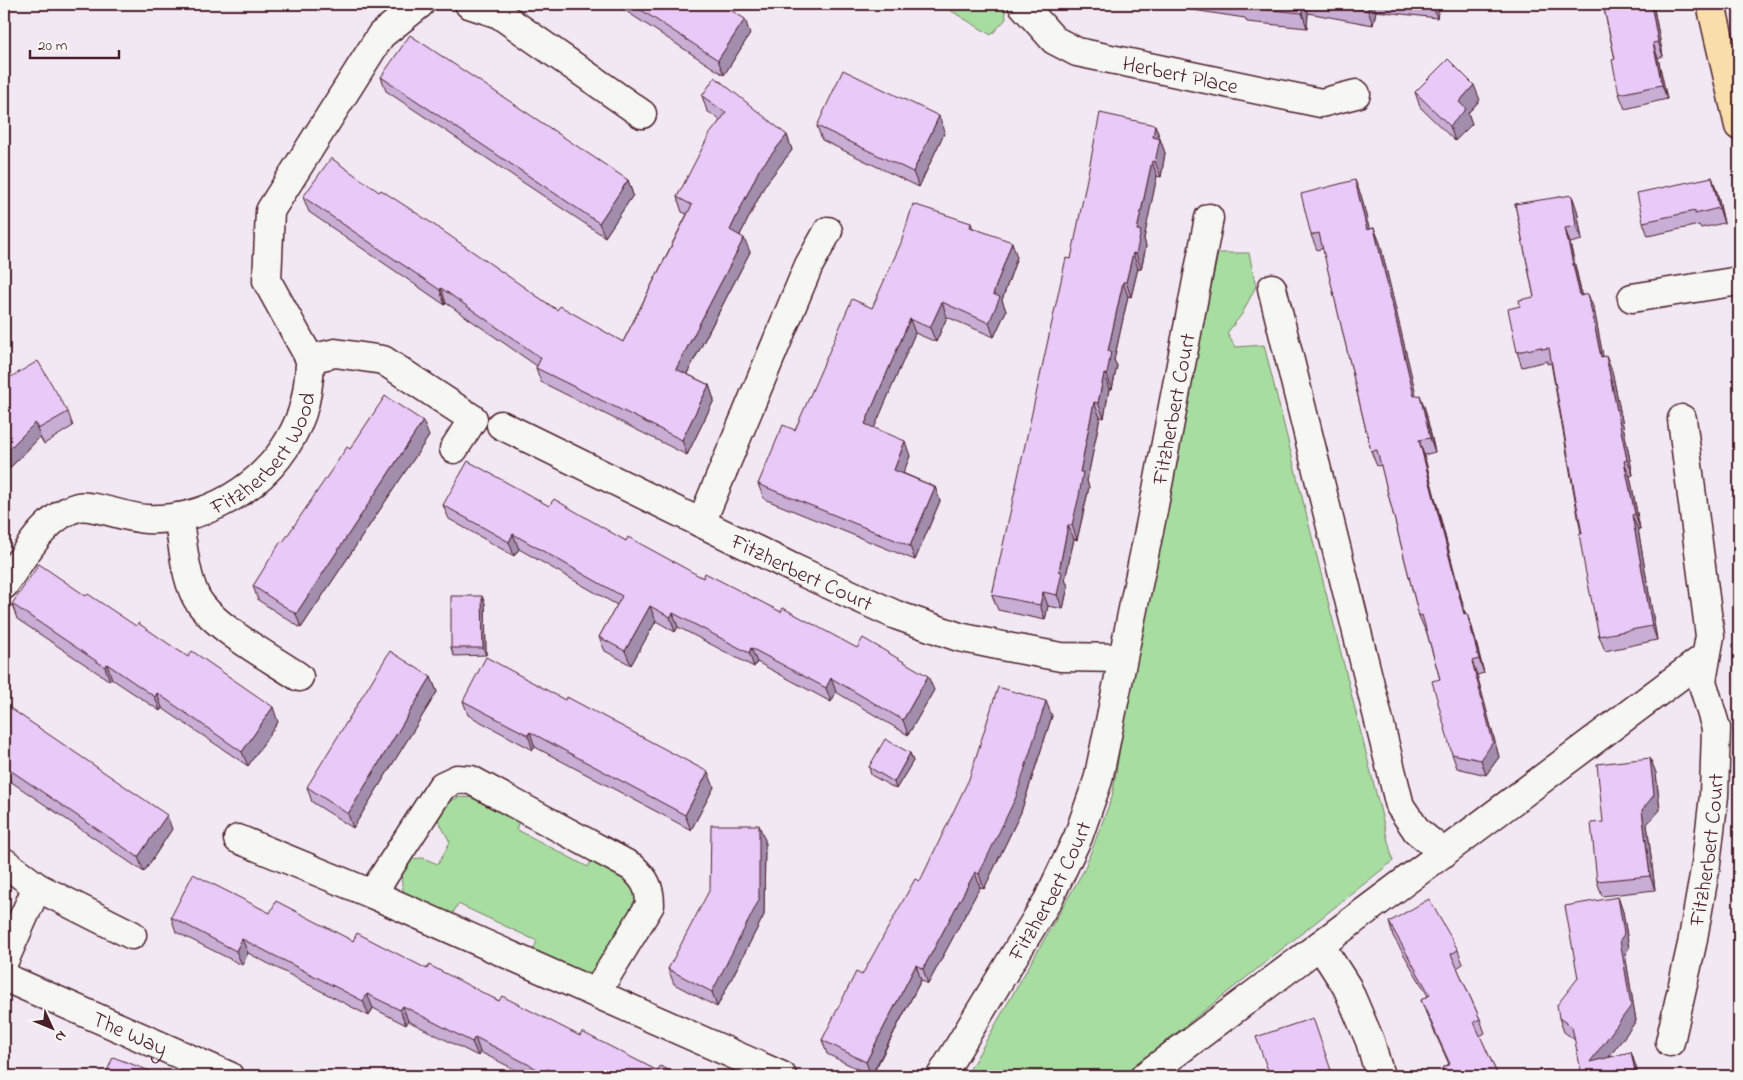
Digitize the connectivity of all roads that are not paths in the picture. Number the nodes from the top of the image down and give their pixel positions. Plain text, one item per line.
1 (420, 4) edge
2 (469, 4) edge
3 (1022, 4) edge
4 (1711, 4) edge
5 (1356, 94) dead end
6 (642, 114) dead end
7 (1739, 126) edge
8 (1209, 218) dead end
9 (828, 231) dead end
10 (1739, 280) edge
11 (1272, 288) dead end
12 (1632, 298) dead end
13 (310, 359) junction
14 (1682, 419) dead end
15 (501, 425) dead end
16 (454, 449) dead end
17 (178, 517) junction
18 (701, 523) junction
19 (4, 585) edge
20 (1705, 657) junction
21 (1122, 658) junction
22 (299, 677) dead end
23 (238, 839) dead end
24 (1444, 853) junction
25 (4, 862) edge
26 (37, 887) junction
27 (372, 894) junction
28 (132, 935) dead end
29 (1320, 945) junction
30 (4, 961) edge
31 (4, 977) edge
32 (596, 993) junction
33 (1670, 1042) dead end
34 (228, 1076) edge
35 (782, 1076) edge
36 (941, 1076) edge
37 (1145, 1076) edge
38 (1380, 1076) edge

1 - 13 street
2 - 6 street
3 - 5 street, Herbert Place
4 - 7 main road
8 - 21 street, Fitzherbert Court
9 - 18 street
10 - 12 street
11 - 24 street
13 - 16 street
13 - 17 street, Fitzherbert Wood
14 - 20 street, Fitzherbert Court
15 - 18 street, Fitzherbert Court
17 - 19 street, Fitzherbert Wood
17 - 22 street, Fitzherbert Wood
18 - 21 street, Fitzherbert Court
20 - 24 street
20 - 33 street, Fitzherbert Court
21 - 36 street, Fitzherbert Court
23 - 27 street
24 - 29 street
25 - 26 street
26 - 28 street
26 - 30 street
27 - 32 street
27 - 32 street
29 - 37 street
29 - 38 street
31 - 34 street, The Way
32 - 35 street

